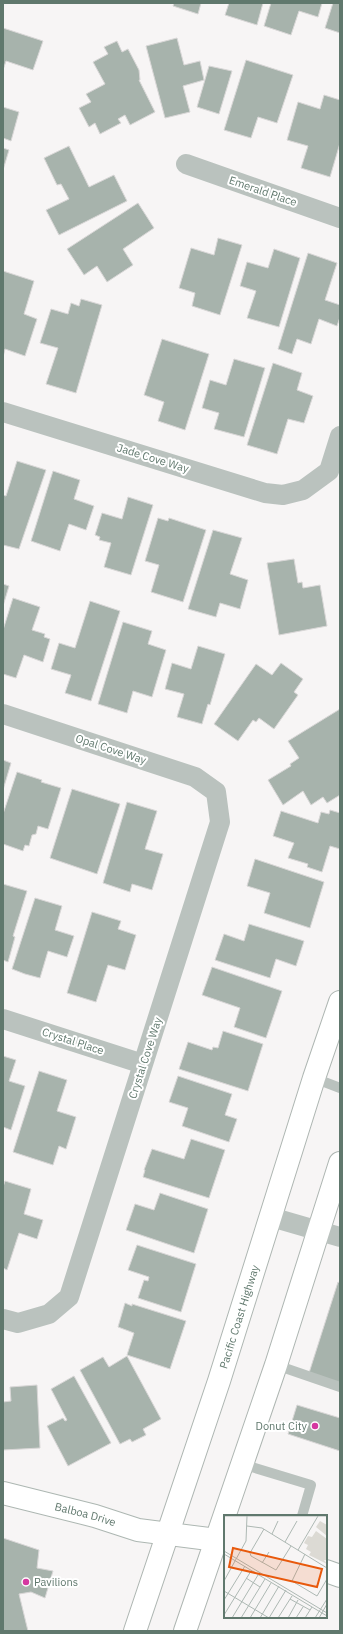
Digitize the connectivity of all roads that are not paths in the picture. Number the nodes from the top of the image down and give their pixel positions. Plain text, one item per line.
1 (186, 164) dead end
2 (340, 218) edge
3 (3, 412) edge
4 (340, 436) edge
5 (3, 714) edge
6 (216, 792) joint
7 (340, 1002) edge
8 (3, 1019) edge
9 (143, 1064) junction
10 (314, 1078) junction
11 (340, 1088) edge
12 (340, 1163) edge
13 (271, 1217) junction
14 (318, 1230) junction
15 (340, 1238) edge
16 (3, 1319) edge
17 (276, 1365) junction
18 (340, 1387) edge
19 (242, 1464) junction
20 (3, 1493) edge
21 (227, 1515) edge
22 (302, 1515) edge
23 (224, 1527) edge
24 (167, 1534) junction
25 (220, 1541) edge
26 (327, 1571) edge
27 (340, 1576) edge
28 (135, 1631) edge
29 (185, 1631) edge

1 - 2 street, Emerald Place
3 - 4 street, Jade Cove Way
5 - 6 street, Opal Cove Way
6 - 9 street, Crystal Cove Way
7 - 10 main road, Pacific Coast Highway
8 - 9 street, Crystal Place
9 - 16 street, Crystal Cove Way
10 - 11 lane
10 - 13 main road, Pacific Coast Highway
12 - 14 main road
13 - 14 street
13 - 24 main road, Pacific Coast Highway
14 - 15 street
14 - 17 main road
17 - 18 lane
17 - 19 main road
19 - 21 main road
19 - 22 lane
20 - 24 main road, Balboa Drive
23 - 25 main road
24 - 25 main road, Balboa Drive
24 - 28 main road, Pacific Coast Highway
25 - 29 main road
26 - 27 main road

